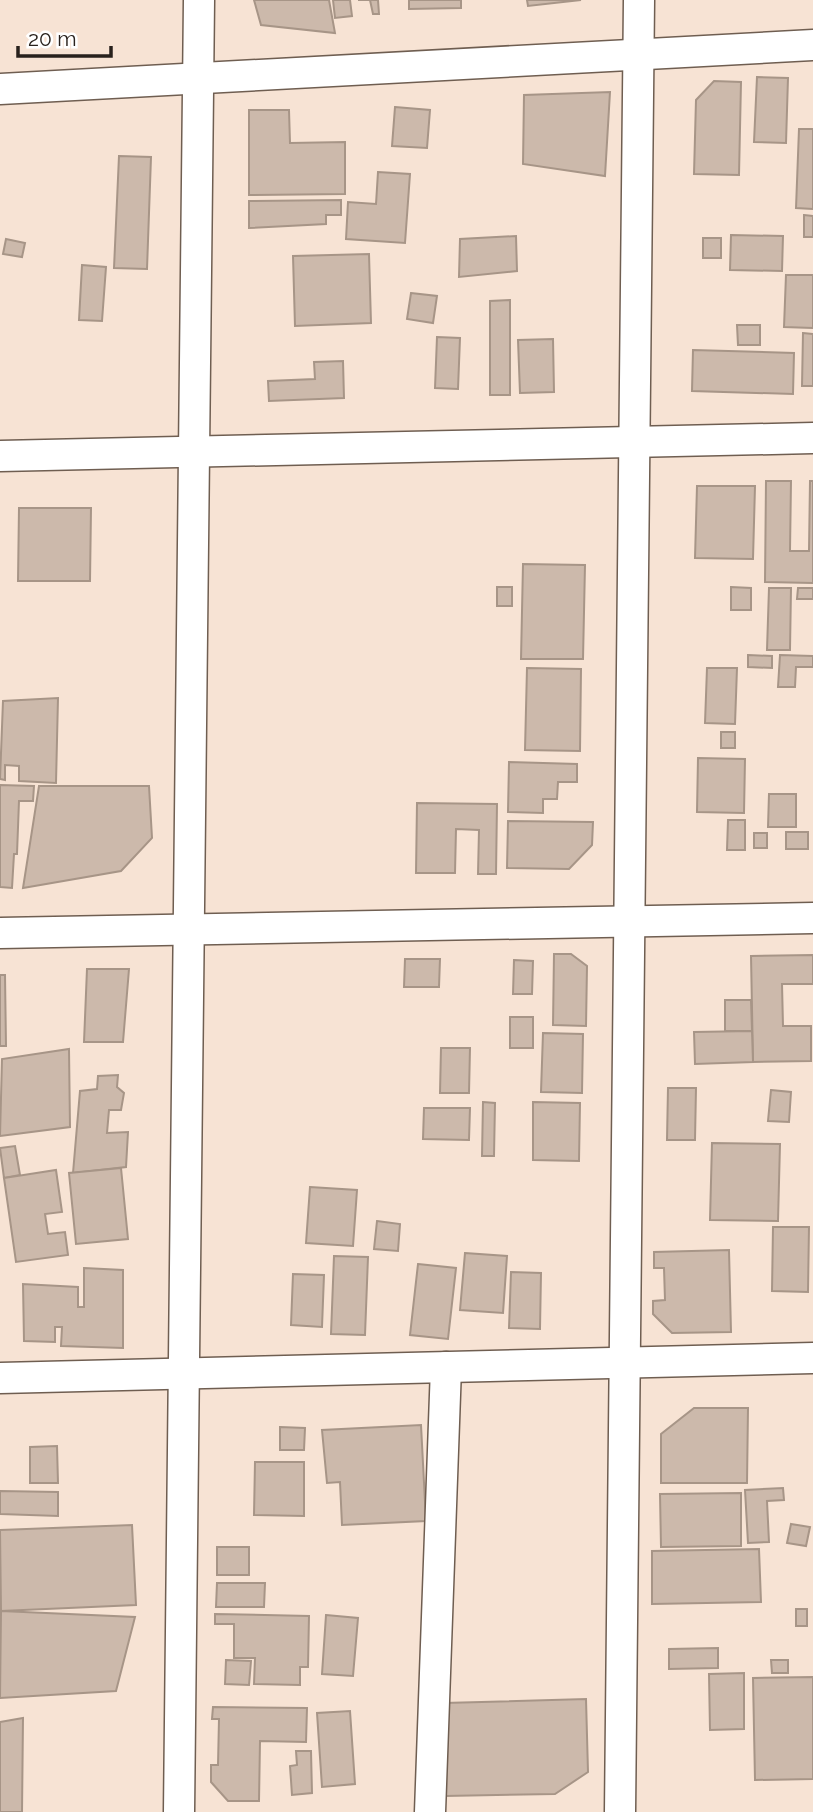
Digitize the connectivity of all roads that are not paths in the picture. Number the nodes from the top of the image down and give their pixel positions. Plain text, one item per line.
1 (199, 0) edge
2 (639, 0) edge
3 (813, 45) edge
4 (639, 54) junction
5 (198, 79) junction
6 (0, 89) edge
7 (813, 438) edge
8 (634, 442) junction
9 (194, 452) junction
10 (0, 456) edge
11 (813, 918) edge
12 (629, 922) junction
13 (188, 930) junction
14 (0, 933) edge
15 (813, 1358) edge
16 (625, 1363) junction
17 (446, 1367) junction
18 (184, 1374) junction
19 (0, 1378) edge
20 (179, 1812) edge
21 (430, 1812) edge
22 (620, 1812) edge

1 - 5 street
2 - 4 street
3 - 4 street
4 - 5 street
4 - 8 street
5 - 6 street
5 - 9 street
7 - 8 street
8 - 9 street
8 - 12 street
9 - 10 street
9 - 13 street
11 - 12 street
12 - 13 street
12 - 16 street
13 - 14 street
13 - 18 street
15 - 16 street
16 - 17 street
16 - 22 street
17 - 18 street
17 - 21 street
18 - 19 street
18 - 20 street

